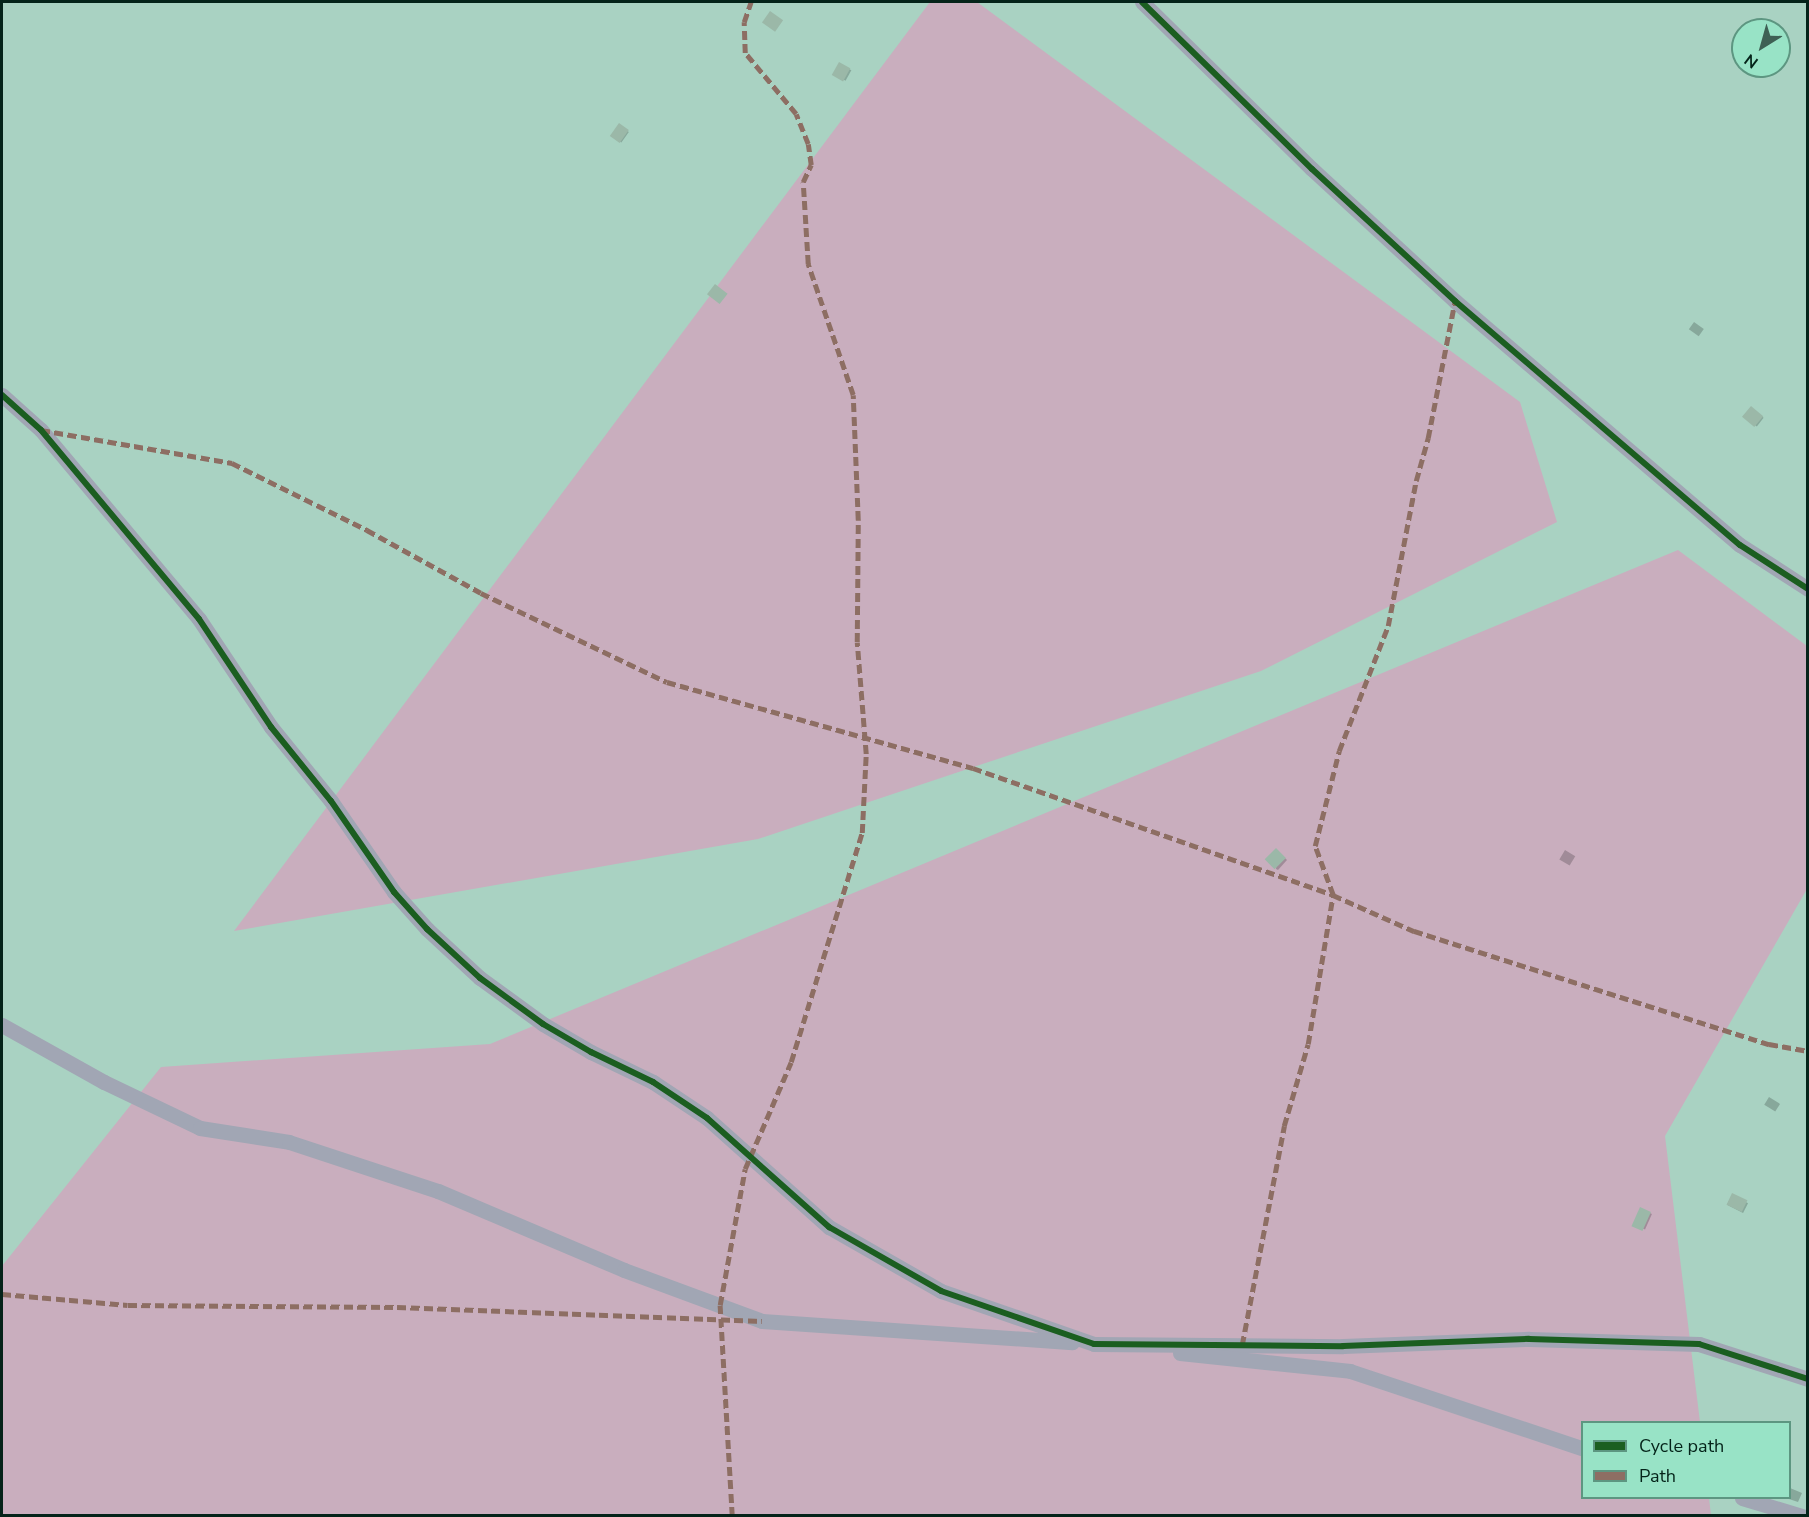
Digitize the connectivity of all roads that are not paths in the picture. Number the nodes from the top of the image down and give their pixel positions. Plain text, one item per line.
1 (1142, 2) edge
2 (2, 395) edge
3 (1808, 589) edge
4 (2, 1025) edge
5 (1094, 1344) junction
6 (1808, 1379) edge
7 (1581, 1448) edge
8 (1749, 1499) edge
9 (1802, 1515) edge

1 - 3 street
2 - 5 street
4 - 5 street
5 - 6 street
5 - 7 street
8 - 9 street

